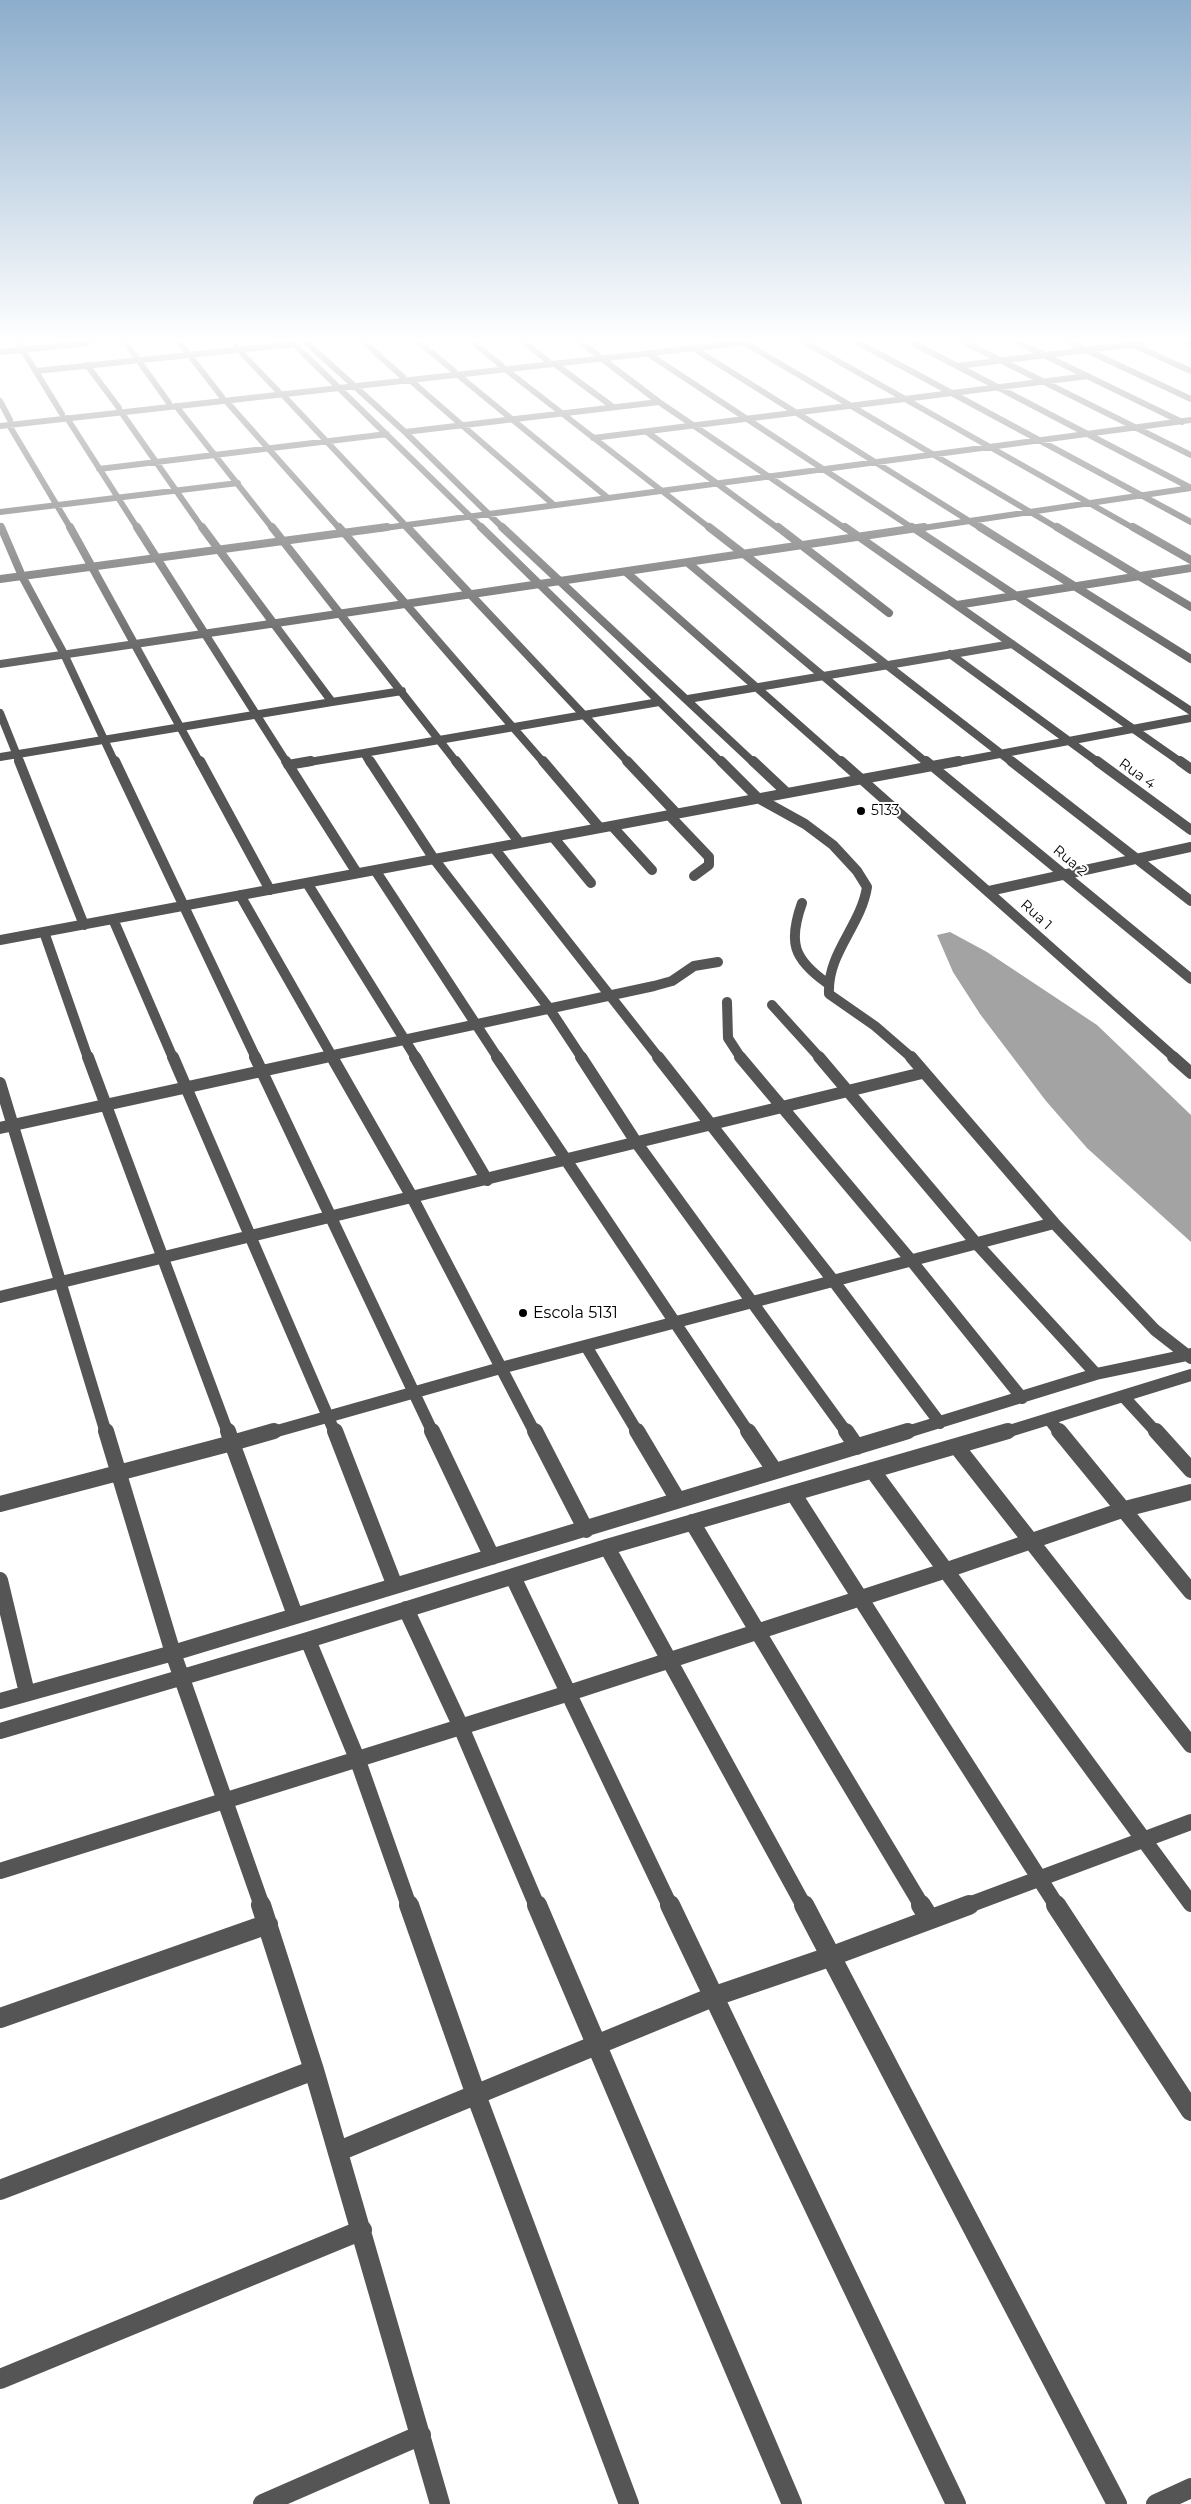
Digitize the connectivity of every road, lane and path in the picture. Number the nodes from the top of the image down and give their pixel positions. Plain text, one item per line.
1 (28, 460) edge
2 (93, 460) edge
3 (174, 460) edge
4 (220, 460) edge
5 (278, 460) edge
6 (341, 460) edge
7 (413, 460) edge
8 (433, 460) edge
9 (500, 460) edge
10 (561, 460) edge
11 (622, 460) edge
12 (685, 460) edge
13 (747, 460) edge
14 (810, 460) edge
15 (872, 460) edge
16 (893, 460) edge
17 (941, 460) edge
18 (1012, 460) edge
19 (1074, 460) edge
20 (1137, 460) edge
21 (156, 462) junction
22 (876, 462) junction
23 (99, 469) junction
24 (824, 469) junction
25 (771, 476) junction
26 (238, 483) junction
27 (716, 483) junction
28 (1191, 488) edge
29 (175, 490) junction
30 (663, 490) junction
31 (1142, 496) junction
32 (117, 497) junction
33 (607, 497) junction
34 (1090, 504) junction
35 (56, 505) junction
36 (554, 505) junction
37 (0, 512) edge
38 (1032, 512) junction
39 (488, 514) junction
40 (468, 516) junction
41 (972, 521) junction
42 (1191, 522) edge
43 (405, 525) junction
44 (0, 526) edge
45 (914, 530) junction
46 (345, 532) junction
47 (860, 538) junction
48 (282, 541) junction
49 (803, 546) junction
50 (220, 549) junction
51 (746, 554) junction
52 (157, 558) junction
53 (1191, 560) edge
54 (688, 563) junction
55 (93, 566) junction
56 (1191, 568) edge
57 (626, 572) junction
58 (22, 576) junction
59 (1138, 576) junction
60 (0, 578) edge
61 (562, 581) junction
62 (538, 585) junction
63 (1074, 585) junction
64 (1014, 594) junction
65 (470, 595) junction
66 (408, 604) junction
67 (957, 605) junction
68 (1191, 607) edge
69 (889, 613) dead end
70 (341, 614) junction
71 (275, 624) junction
72 (205, 634) junction
73 (136, 644) junction
74 (1012, 644) junction
75 (64, 654) junction
76 (950, 654) junction
77 (1191, 659) edge
78 (0, 664) edge
79 (888, 665) junction
80 (822, 676) junction
81 (757, 688) junction
82 (402, 691) junction
83 (688, 699) junction
84 (332, 702) junction
85 (659, 702) junction
86 (1191, 711) edge
87 (0, 713) edge
88 (584, 715) junction
89 (257, 716) junction
90 (1191, 718) edge
91 (514, 727) junction
92 (180, 728) junction
93 (1134, 729) junction
94 (104, 739) junction
95 (440, 740) junction
96 (1067, 740) junction
97 (364, 753) junction
98 (16, 754) junction
99 (1003, 754) junction
100 (0, 757) edge
101 (288, 765) junction
102 (932, 765) junction
103 (1191, 769) edge
104 (859, 780) junction
105 (787, 792) junction
106 (758, 798) junction
107 (673, 814) junction
108 (612, 826) junction
109 (600, 828) junction
110 (1191, 830) edge
111 (553, 837) junction
112 (520, 843) junction
113 (1191, 847) edge
114 (494, 848) junction
115 (434, 859) junction
116 (1137, 859) junction
117 (375, 870) junction
118 (652, 870) dead end
119 (357, 874) junction
120 (1065, 875) junction
121 (694, 876) dead end
122 (591, 882) dead end
123 (308, 883) junction
124 (270, 890) junction
125 (989, 891) junction
126 (240, 895) junction
127 (1191, 901) edge
128 (802, 903) dead end
129 (183, 906) junction
130 (113, 919) junction
131 (84, 925) junction
132 (44, 932) junction
133 (0, 940) edge
134 (718, 962) dead end
135 (1191, 979) edge
136 (827, 983) junction
137 (611, 995) junction
138 (727, 1002) dead end
139 (772, 1005) dead end
140 (549, 1008) junction
141 (476, 1024) junction
142 (405, 1040) junction
143 (330, 1056) junction
144 (261, 1071) junction
145 (922, 1073) junction
146 (1191, 1074) edge
147 (0, 1083) edge
148 (187, 1088) junction
149 (850, 1091) junction
150 (105, 1106) junction
151 (784, 1108) junction
152 (711, 1125) junction
153 (6, 1127) edge
154 (636, 1142) junction
155 (564, 1160) junction
156 (487, 1180) junction
157 (412, 1197) junction
158 (331, 1217) junction
159 (1054, 1223) junction
160 (250, 1236) junction
161 (976, 1243) junction
162 (162, 1258) junction
163 (910, 1259) junction
164 (832, 1280) junction
165 (61, 1282) junction
166 (0, 1296) edge
167 (754, 1302) junction
168 (674, 1322) junction
169 (586, 1346) junction
170 (1190, 1355) edge
171 (502, 1369) junction
172 (1096, 1374) junction
173 (1191, 1375) edge
174 (415, 1391) junction
175 (1123, 1396) junction
176 (1022, 1398) junction
177 (329, 1417) junction
178 (1049, 1419) junction
179 (940, 1423) junction
180 (232, 1443) junction
181 (957, 1446) junction
182 (857, 1447) junction
183 (872, 1470) junction
184 (1191, 1470) edge
185 (775, 1471) junction
186 (117, 1474) junction
187 (1191, 1492) edge
188 (793, 1493) junction
189 (678, 1500) junction
190 (0, 1504) edge
191 (1125, 1509) junction
192 (692, 1522) junction
193 (586, 1530) junction
194 (1033, 1541) junction
195 (607, 1546) junction
196 (492, 1557) junction
197 (947, 1570) junction
198 (513, 1577) junction
199 (0, 1580) edge
200 (395, 1586) junction
201 (1191, 1592) edge
202 (860, 1598) junction
203 (406, 1609) junction
204 (295, 1615) junction
205 (757, 1631) junction
206 (308, 1640) junction
207 (173, 1652) junction
208 (669, 1660) junction
209 (182, 1677) junction
210 (27, 1693) junction
211 (569, 1693) junction
212 (0, 1701) edge
213 (461, 1727) junction
214 (0, 1731) edge
215 (1191, 1745) edge
216 (358, 1761) junction
217 (224, 1801) junction
218 (1191, 1822) edge
219 (1146, 1840) junction
220 (0, 1871) edge
221 (1039, 1879) junction
222 (1191, 1904) edge
223 (929, 1918) junction
224 (268, 1924) junction
225 (832, 1956) junction
226 (715, 1996) junction
227 (0, 2018) edge
228 (595, 2045) junction
229 (314, 2070) junction
230 (476, 2095) junction
231 (1191, 2111) edge
232 (339, 2151) junction
233 (0, 2190) edge
234 (362, 2230) junction
235 (0, 2379) edge
236 (421, 2435) junction
237 (1191, 2488) edge
238 (263, 2504) edge
239 (440, 2504) edge
240 (629, 2504) edge
241 (792, 2504) edge
242 (956, 2504) edge
243 (1117, 2504) edge
244 (1156, 2504) edge

1 - 35 street
2 - 23 street
3 - 21 street
4 - 26 street
5 - 46 street
6 - 43 street
7 - 40 street
8 - 39 street
9 - 36 street
10 - 33 street
11 - 30 street
12 - 27 street
13 - 25 street
14 - 24 street
15 - 22 street
16 - 22 street
17 - 38 street
18 - 34 street
19 - 31 street
20 - 28 street
21 - 23 street
21 - 29 street
22 - 24 street
22 - 41 street
23 - 32 street
24 - 25 street
24 - 45 street
25 - 27 street
25 - 47 street
26 - 29 street
26 - 48 street
27 - 30 street
27 - 49 street
28 - 31 street
29 - 32 street
29 - 50 street
30 - 33 street
30 - 51 street
31 - 34 street
31 - 42 street
32 - 35 street
32 - 52 street
33 - 36 street
34 - 38 street
34 - 53 street
35 - 37 street
35 - 55 street
36 - 39 street
38 - 41 street
38 - 59 street
39 - 40 street
39 - 61 street
40 - 43 street
40 - 62 street
41 - 45 street
41 - 63 street
43 - 46 street
43 - 65 street
44 - 58 street
45 - 47 street
45 - 64 street
46 - 48 street
46 - 66 street
47 - 49 street
47 - 67 street
48 - 50 street
48 - 70 street
49 - 51 street
49 - 69 street
50 - 52 street
50 - 71 street
51 - 54 street
51 - 79 street
52 - 55 street
52 - 72 street
54 - 57 street
54 - 80 street, Rua 2
55 - 58 street
55 - 73 street
56 - 59 street
57 - 61 street
57 - 81 street, Rua 1
58 - 60 street
58 - 75 street
59 - 63 street
59 - 68 street
61 - 62 street
61 - 83 street
62 - 65 street
62 - 85 street
63 - 64 street
63 - 77 street
64 - 67 street
64 - 86 street
65 - 66 street
65 - 88 street
66 - 70 street
66 - 91 street
67 - 74 street
70 - 71 street
70 - 82 street
71 - 72 street
71 - 84 street
72 - 73 street
72 - 89 street
73 - 75 street
73 - 92 street
74 - 76 street
74 - 93 street
75 - 78 street
75 - 94 street
76 - 79 street
76 - 96 street, Rua 4
79 - 80 street
79 - 99 street
80 - 81 street
80 - 102 street, Rua 2
81 - 83 street
81 - 104 street, Rua 1
82 - 84 street
82 - 95 street
83 - 105 street
84 - 89 street
85 - 88 street
85 - 106 street
87 - 98 street
88 - 91 street
88 - 107 street
89 - 92 street
89 - 101 street
90 - 93 street
91 - 95 street
91 - 109 street
92 - 94 street
92 - 124 street
93 - 96 street
93 - 103 street
94 - 98 street
94 - 129 street
95 - 97 street
95 - 112 street
96 - 99 street
96 - 110 street, Rua 4
97 - 101 street
97 - 115 street
98 - 100 street
98 - 131 street
99 - 102 street
99 - 116 street
101 - 119 street
102 - 104 street
102 - 120 street, Rua 2
104 - 105 street
104 - 125 street, Rua 1
105 - 106 street
106 - 107 street
106 - 136 street
107 - 108 street
107 - 121 street
108 - 109 street
108 - 118 street
109 - 111 street
111 - 112 street
111 - 122 street
112 - 114 street
113 - 116 street
114 - 115 street
114 - 137 street
115 - 117 street
115 - 140 street
116 - 120 street
116 - 127 street
117 - 119 street
117 - 141 street
119 - 123 street
120 - 125 street
120 - 135 street, Rua 2
123 - 124 street
123 - 142 street
124 - 126 street
125 - 146 street, Rua 1
126 - 129 street
126 - 143 street
128 - 136 street
129 - 130 street
129 - 144 street
130 - 131 street
130 - 148 street
131 - 132 street
132 - 133 street
132 - 150 street
134 - 137 street
136 - 145 street
137 - 140 street
137 - 152 street
138 - 151 street
139 - 149 street
140 - 141 street
140 - 154 street
141 - 142 street
141 - 155 street
142 - 143 street
142 - 156 street
143 - 144 street
143 - 157 street
144 - 148 street
144 - 158 street
145 - 149 street
145 - 159 street
147 - 153 street
148 - 150 street
148 - 160 street
149 - 151 street
149 - 161 street
150 - 153 street
150 - 162 street
151 - 152 street
151 - 163 street
152 - 154 street
152 - 164 street
153 - 165 street
154 - 155 street
154 - 167 street
155 - 156 street
155 - 168 street
156 - 157 street
157 - 158 street
157 - 171 street
158 - 160 street
158 - 174 street
159 - 161 street
159 - 170 street
160 - 162 street
160 - 177 street
161 - 163 street
161 - 172 street
162 - 165 street
162 - 180 street
163 - 164 street
163 - 176 street
164 - 167 street
164 - 179 street
165 - 166 street
165 - 186 street
167 - 168 street
167 - 182 street
168 - 169 street
168 - 185 street
169 - 171 street
169 - 189 street
170 - 172 street
171 - 174 street
171 - 193 street
172 - 176 street
173 - 175 street
174 - 177 street
174 - 196 street
175 - 178 street
175 - 184 street
176 - 179 street
177 - 180 street
177 - 200 street
178 - 181 street
178 - 191 street
179 - 182 street
180 - 186 street
180 - 204 street
181 - 183 street
181 - 194 street
182 - 185 street
183 - 188 street
183 - 197 street
185 - 189 street
186 - 190 street
186 - 207 street
187 - 191 street
188 - 192 street
188 - 202 street
189 - 193 street
191 - 194 street
191 - 201 street
192 - 195 street
192 - 205 street
193 - 196 street
194 - 197 street
194 - 215 street
195 - 198 street
195 - 208 street
196 - 200 street
197 - 202 street
197 - 219 street
198 - 203 street
198 - 211 street
199 - 210 street
200 - 204 street
202 - 205 street
202 - 221 street
203 - 206 street
203 - 213 street
204 - 207 street
205 - 208 street
205 - 223 street
206 - 209 street
206 - 216 street
207 - 209 street
207 - 210 street
208 - 211 street
208 - 225 street
209 - 214 street
209 - 217 street
210 - 212 street
211 - 213 street
211 - 226 street
213 - 216 street
213 - 228 street
216 - 217 street
216 - 230 street
217 - 220 street
217 - 224 street
218 - 219 street
219 - 221 street
219 - 222 street
221 - 223 street
221 - 231 street
223 - 225 street
224 - 227 street
224 - 229 street
225 - 226 street
225 - 243 street
226 - 228 street
226 - 242 street
228 - 230 street
228 - 241 street
229 - 232 street
229 - 233 street
230 - 232 street
230 - 240 street
232 - 234 street
234 - 235 street
234 - 236 street
236 - 238 street
236 - 239 street
237 - 244 street

